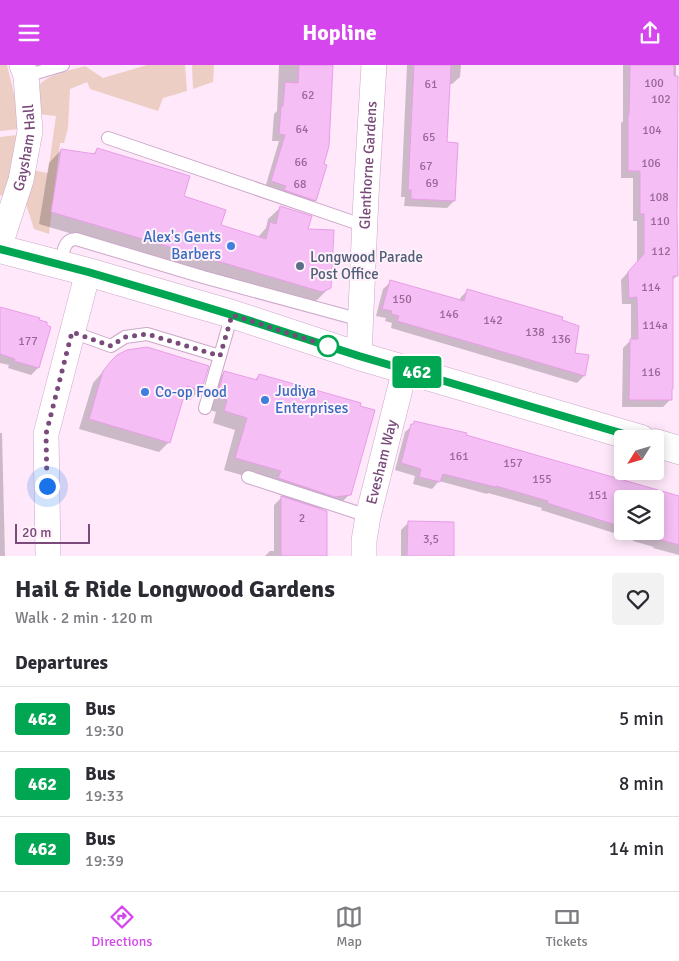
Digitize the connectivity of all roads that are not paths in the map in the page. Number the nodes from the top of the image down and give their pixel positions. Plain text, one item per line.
1 (63, 65) edge
2 (374, 65) edge
3 (24, 71) edge
4 (108, 138) dead end
5 (365, 226) junction
6 (0, 245) edge
7 (0, 249) edge
8 (61, 265) junction
9 (88, 272) junction
10 (232, 315) junction
11 (361, 320) junction
12 (72, 332) junction
13 (220, 356) junction
14 (359, 356) junction
15 (406, 369) junction
16 (205, 408) dead end
17 (614, 431) edge
18 (664, 446) edge
19 (679, 450) edge
20 (248, 477) dead end
21 (368, 516) junction
22 (48, 556) edge
23 (364, 556) edge

1 - 3 lane, Gaysham Hall
2 - 5 street, Glenthorne Gardens
3 - 6 street, Gaysham Hall
4 - 5 lane
5 - 11 street, Glenthorne Gardens
7 - 8 street
8 - 9 street
8 - 11 lane
9 - 10 street
9 - 12 street
10 - 13 lane
10 - 14 street
11 - 14 street, Glenthorne Gardens
12 - 13 lane
12 - 22 street
13 - 16 lane
14 - 15 street
15 - 17 street
15 - 21 street, Evesham Way
18 - 19 street
20 - 21 lane
21 - 23 street, Evesham Way

